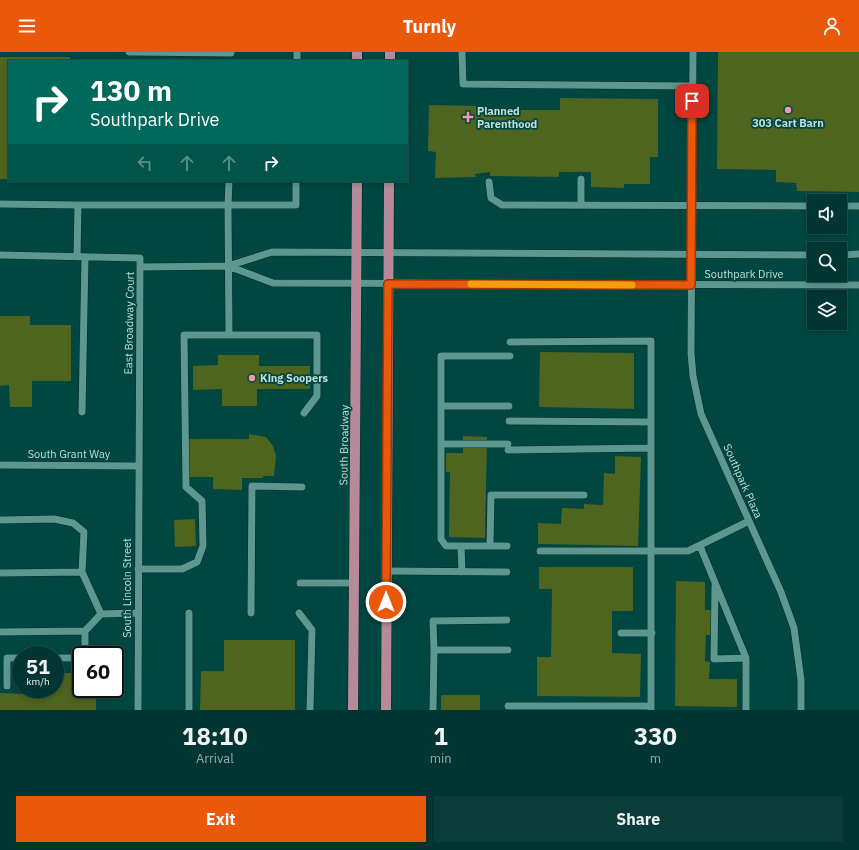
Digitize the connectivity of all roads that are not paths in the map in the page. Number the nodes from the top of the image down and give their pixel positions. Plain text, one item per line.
1 (129, 52) edge
2 (138, 52) edge
3 (180, 52) edge
4 (462, 52) edge
5 (693, 52) edge
6 (231, 55) edge
7 (692, 86) junction
8 (581, 179) dead end
9 (229, 182) edge
10 (296, 182) edge
11 (357, 182) edge
12 (389, 182) edge
13 (489, 182) dead end
14 (0, 204) edge
15 (78, 205) junction
16 (228, 205) junction
17 (581, 205) junction
18 (692, 205) junction
19 (807, 206) edge
20 (847, 206) edge
21 (859, 206) edge
22 (357, 252) junction
23 (389, 253) junction
24 (859, 254) edge
25 (0, 255) edge
26 (691, 255) junction
27 (807, 255) edge
28 (847, 255) edge
29 (81, 257) junction
30 (228, 266) junction
31 (140, 267) junction
32 (357, 284) junction
33 (388, 284) junction
34 (691, 285) junction
35 (859, 285) edge
36 (228, 335) junction
37 (510, 342) dead end
38 (510, 356) dead end
39 (441, 406) junction
40 (509, 406) dead end
41 (82, 412) dead end
42 (304, 413) dead end
43 (509, 421) dead end
44 (652, 422) junction
45 (441, 444) junction
46 (652, 448) junction
47 (0, 465) edge
48 (138, 466) junction
49 (302, 487) dead end
50 (584, 495) dead end
51 (0, 520) edge
52 (749, 521) junction
53 (461, 546) junction
54 (490, 546) junction
55 (507, 546) dead end
56 (700, 546) junction
57 (540, 552) dead end
58 (652, 552) junction
59 (138, 569) junction
60 (387, 571) junction
61 (82, 572) junction
62 (462, 572) junction
63 (507, 572) dead end
64 (0, 573) edge
65 (715, 582) junction
66 (300, 583) dead end
67 (354, 583) junction
68 (138, 613) junction
69 (189, 613) dead end
70 (251, 613) dead end
71 (299, 613) dead end
72 (102, 614) junction
73 (507, 620) dead end
74 (85, 631) junction
75 (0, 632) edge
76 (620, 633) dead end
77 (652, 633) junction
78 (85, 646) edge
79 (434, 650) junction
80 (508, 650) dead end
81 (12, 658) edge
82 (746, 658) junction
83 (7, 686) dead end
84 (508, 706) dead end
85 (651, 708) edge
86 (138, 710) edge
87 (189, 710) edge
88 (310, 710) edge
89 (353, 710) edge
90 (386, 710) edge
91 (433, 710) edge
92 (746, 710) edge
93 (801, 710) edge

1 - 2 street
2 - 3 street
3 - 6 street
4 - 7 street
5 - 7 street, Southpark Plaza
7 - 18 street, Southpark Plaza
8 - 17 street
9 - 16 street
10 - 16 street
11 - 22 main road, South Broadway
12 - 23 main road
13 - 17 street
14 - 15 street
15 - 16 street
15 - 29 street
16 - 30 street
17 - 18 street
18 - 19 street
18 - 26 street, Southpark Plaza
20 - 21 street
22 - 23 street, East Broadway Court
22 - 30 street, East Broadway Court
22 - 32 main road, South Broadway
23 - 26 street, Southpark Drive
23 - 33 main road
24 - 28 street
25 - 29 street
26 - 27 street, Southpark Drive
26 - 34 street, Southpark Plaza
29 - 31 street
29 - 41 street
30 - 31 street, East Broadway Court
30 - 32 street, East Broadway Court
30 - 36 street
31 - 48 street, East Broadway Court
32 - 33 street, East Broadway Court
32 - 67 main road, South Broadway
33 - 34 street, Southpark Drive
33 - 60 main road
34 - 35 street, Southpark Drive
34 - 52 street, Southpark Plaza
36 - 42 street
36 - 59 street
37 - 44 street
38 - 39 street
39 - 40 street
39 - 45 street
43 - 44 street
44 - 46 street
45 - 46 street
45 - 53 street
46 - 58 street
47 - 48 street, South Grant Way
48 - 59 street, South Lincoln Street
49 - 70 street
50 - 54 street
51 - 61 street
52 - 56 street
52 - 93 street, Southpark Plaza
53 - 54 street
53 - 62 street
54 - 55 street
56 - 58 street
56 - 65 street
57 - 58 street
58 - 77 street
59 - 68 street, South Lincoln Street
60 - 62 street
60 - 90 main road
61 - 64 street
61 - 72 street
62 - 63 street
65 - 82 street
65 - 82 street
66 - 67 street
67 - 89 main road, South Broadway
68 - 72 street
68 - 86 street, South Lincoln Street
69 - 87 street
71 - 88 street
72 - 74 street
73 - 79 street
74 - 75 street
74 - 78 street
76 - 77 street
77 - 85 street
79 - 80 street
79 - 91 street
81 - 83 street
82 - 92 street
84 - 85 street

